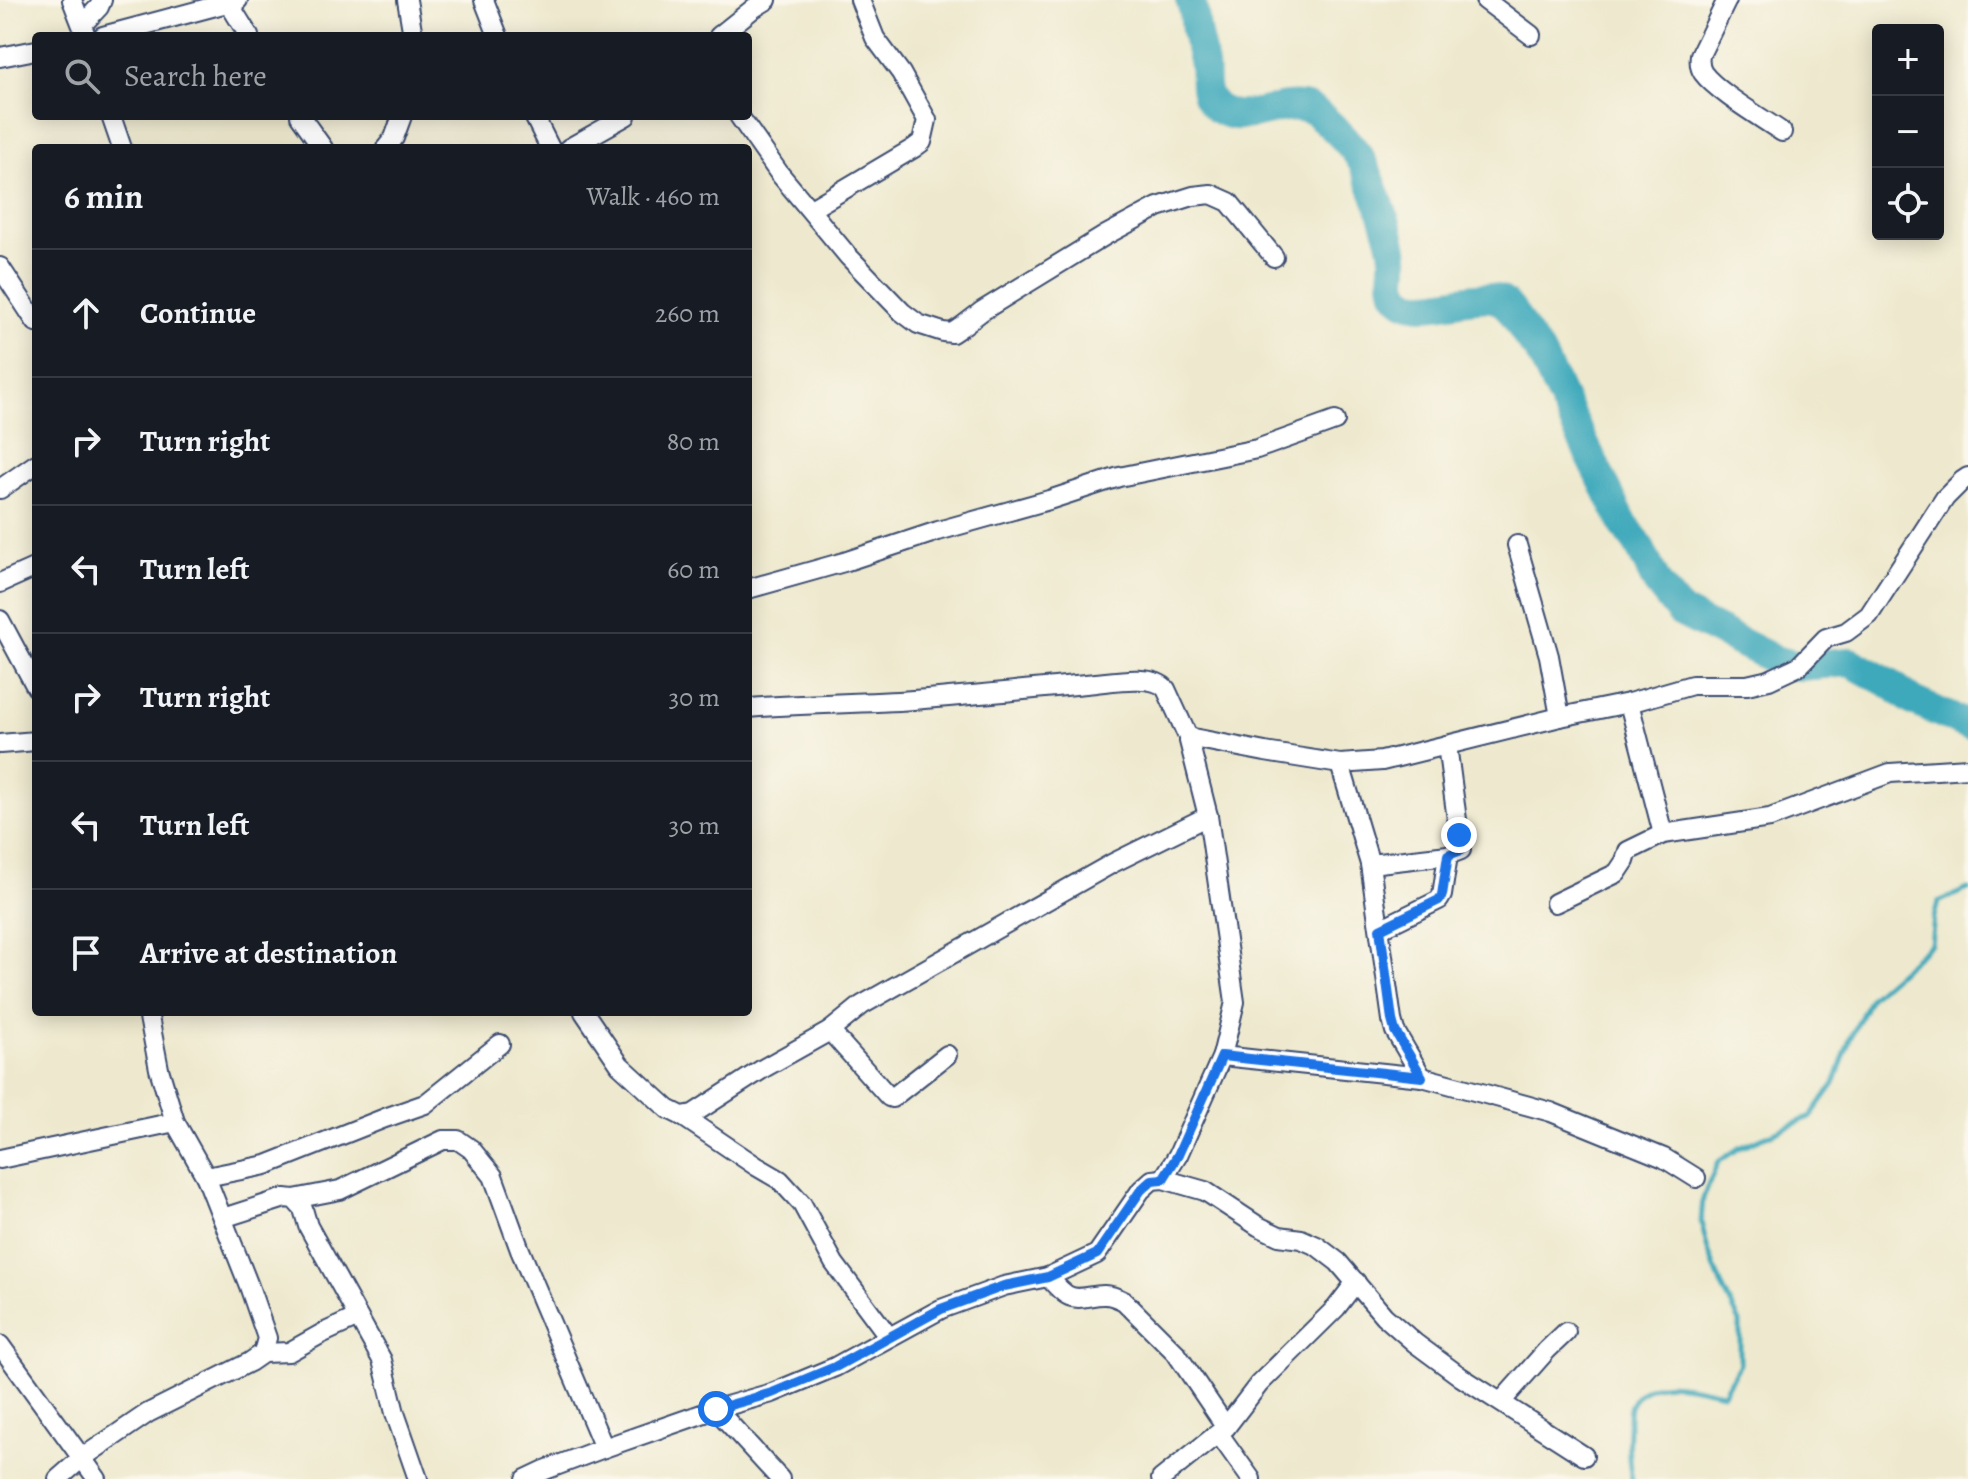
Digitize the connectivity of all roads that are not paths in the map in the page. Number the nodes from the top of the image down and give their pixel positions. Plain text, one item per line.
1 (72, 0) edge
2 (102, 0) edge
3 (407, 0) edge
4 (484, 0) edge
5 (767, 0) edge
6 (860, 0) edge
7 (1485, 0) edge
8 (1727, 0) edge
9 (233, 1) edge
10 (85, 30) edge
11 (118, 32) edge
12 (247, 32) edge
13 (412, 32) edge
14 (496, 32) edge
15 (724, 32) edge
16 (1531, 35) dead end
17 (32, 51) edge
18 (0, 57) edge
19 (112, 120) edge
20 (303, 120) edge
21 (401, 120) edge
22 (536, 120) edge
23 (619, 120) edge
24 (742, 120) edge
25 (1782, 132) dead end
26 (121, 144) edge
27 (320, 144) edge
28 (389, 144) edge
29 (548, 144) edge
30 (576, 144) edge
31 (811, 209) junction
32 (1274, 257) dead end
33 (0, 267) edge
34 (32, 316) edge
35 (1335, 421) dead end
36 (32, 467) edge
37 (1968, 477) edge
38 (0, 489) edge
39 (1517, 545) dead end
40 (32, 569) edge
41 (0, 583) edge
42 (752, 588) edge
43 (0, 620) edge
44 (32, 680) edge
45 (1629, 703) junction
46 (752, 708) edge
47 (1560, 717) junction
48 (1188, 737) junction
49 (32, 741) edge
50 (0, 744) edge
51 (1447, 745) junction
52 (1340, 764) junction
53 (1968, 768) edge
54 (1208, 816) junction
55 (1663, 834) junction
56 (1448, 855) junction
57 (1370, 864) junction
58 (1555, 903) dead end
59 (1380, 929) junction
60 (149, 1016) edge
61 (587, 1016) edge
62 (830, 1031) junction
63 (500, 1044) dead end
64 (947, 1055) dead end
65 (1222, 1056) junction
66 (1422, 1077) junction
67 (682, 1116) junction
68 (175, 1122) junction
69 (0, 1159) edge
70 (206, 1177) junction
71 (1696, 1178) dead end
72 (1163, 1179) junction
73 (294, 1199) junction
74 (223, 1218) junction
75 (1048, 1277) junction
76 (1356, 1282) junction
77 (358, 1317) junction
78 (1566, 1332) dead end
79 (889, 1337) junction
80 (0, 1345) edge
81 (263, 1353) junction
82 (1501, 1402) junction
83 (716, 1409) junction
84 (1223, 1430) junction
85 (604, 1448) junction
86 (1584, 1456) dead end
87 (82, 1458) junction
88 (58, 1479) edge
89 (97, 1479) edge
90 (418, 1479) edge
91 (526, 1479) edge
92 (780, 1479) edge
93 (1161, 1479) edge
94 (1251, 1479) edge

1 - 10 street
2 - 10 street
3 - 13 street
4 - 14 street
5 - 15 street
6 - 31 street
7 - 16 street
8 - 25 street
9 - 11 street
9 - 12 street
17 - 18 street
19 - 26 street
20 - 27 street
21 - 28 street
22 - 29 street
23 - 30 street
24 - 31 street
31 - 32 street
33 - 34 street
35 - 42 street
36 - 38 street
37 - 45 street
39 - 47 street
40 - 41 street
43 - 44 street
45 - 47 street
45 - 55 street
46 - 48 street
47 - 51 street
48 - 52 street
48 - 54 street
49 - 50 street
51 - 52 street
51 - 56 street
52 - 57 street
53 - 55 street
54 - 62 street
54 - 65 street
55 - 58 street
56 - 57 street
56 - 59 street
57 - 59 street
59 - 66 street
60 - 68 street
61 - 67 street
62 - 64 street
62 - 67 street
63 - 70 street
65 - 66 street
65 - 72 street
66 - 71 street
67 - 79 street
68 - 69 street
68 - 70 street
70 - 74 street
72 - 75 street
72 - 76 street
73 - 74 street
73 - 77 street
73 - 85 street
74 - 81 street
75 - 79 street
75 - 84 street
76 - 82 street
76 - 84 street
77 - 81 street
77 - 90 street
78 - 82 street
79 - 83 street
80 - 87 street
81 - 87 street
82 - 86 street
83 - 85 street
83 - 92 street
84 - 93 street
84 - 94 street
85 - 91 street
87 - 88 street
87 - 89 street

